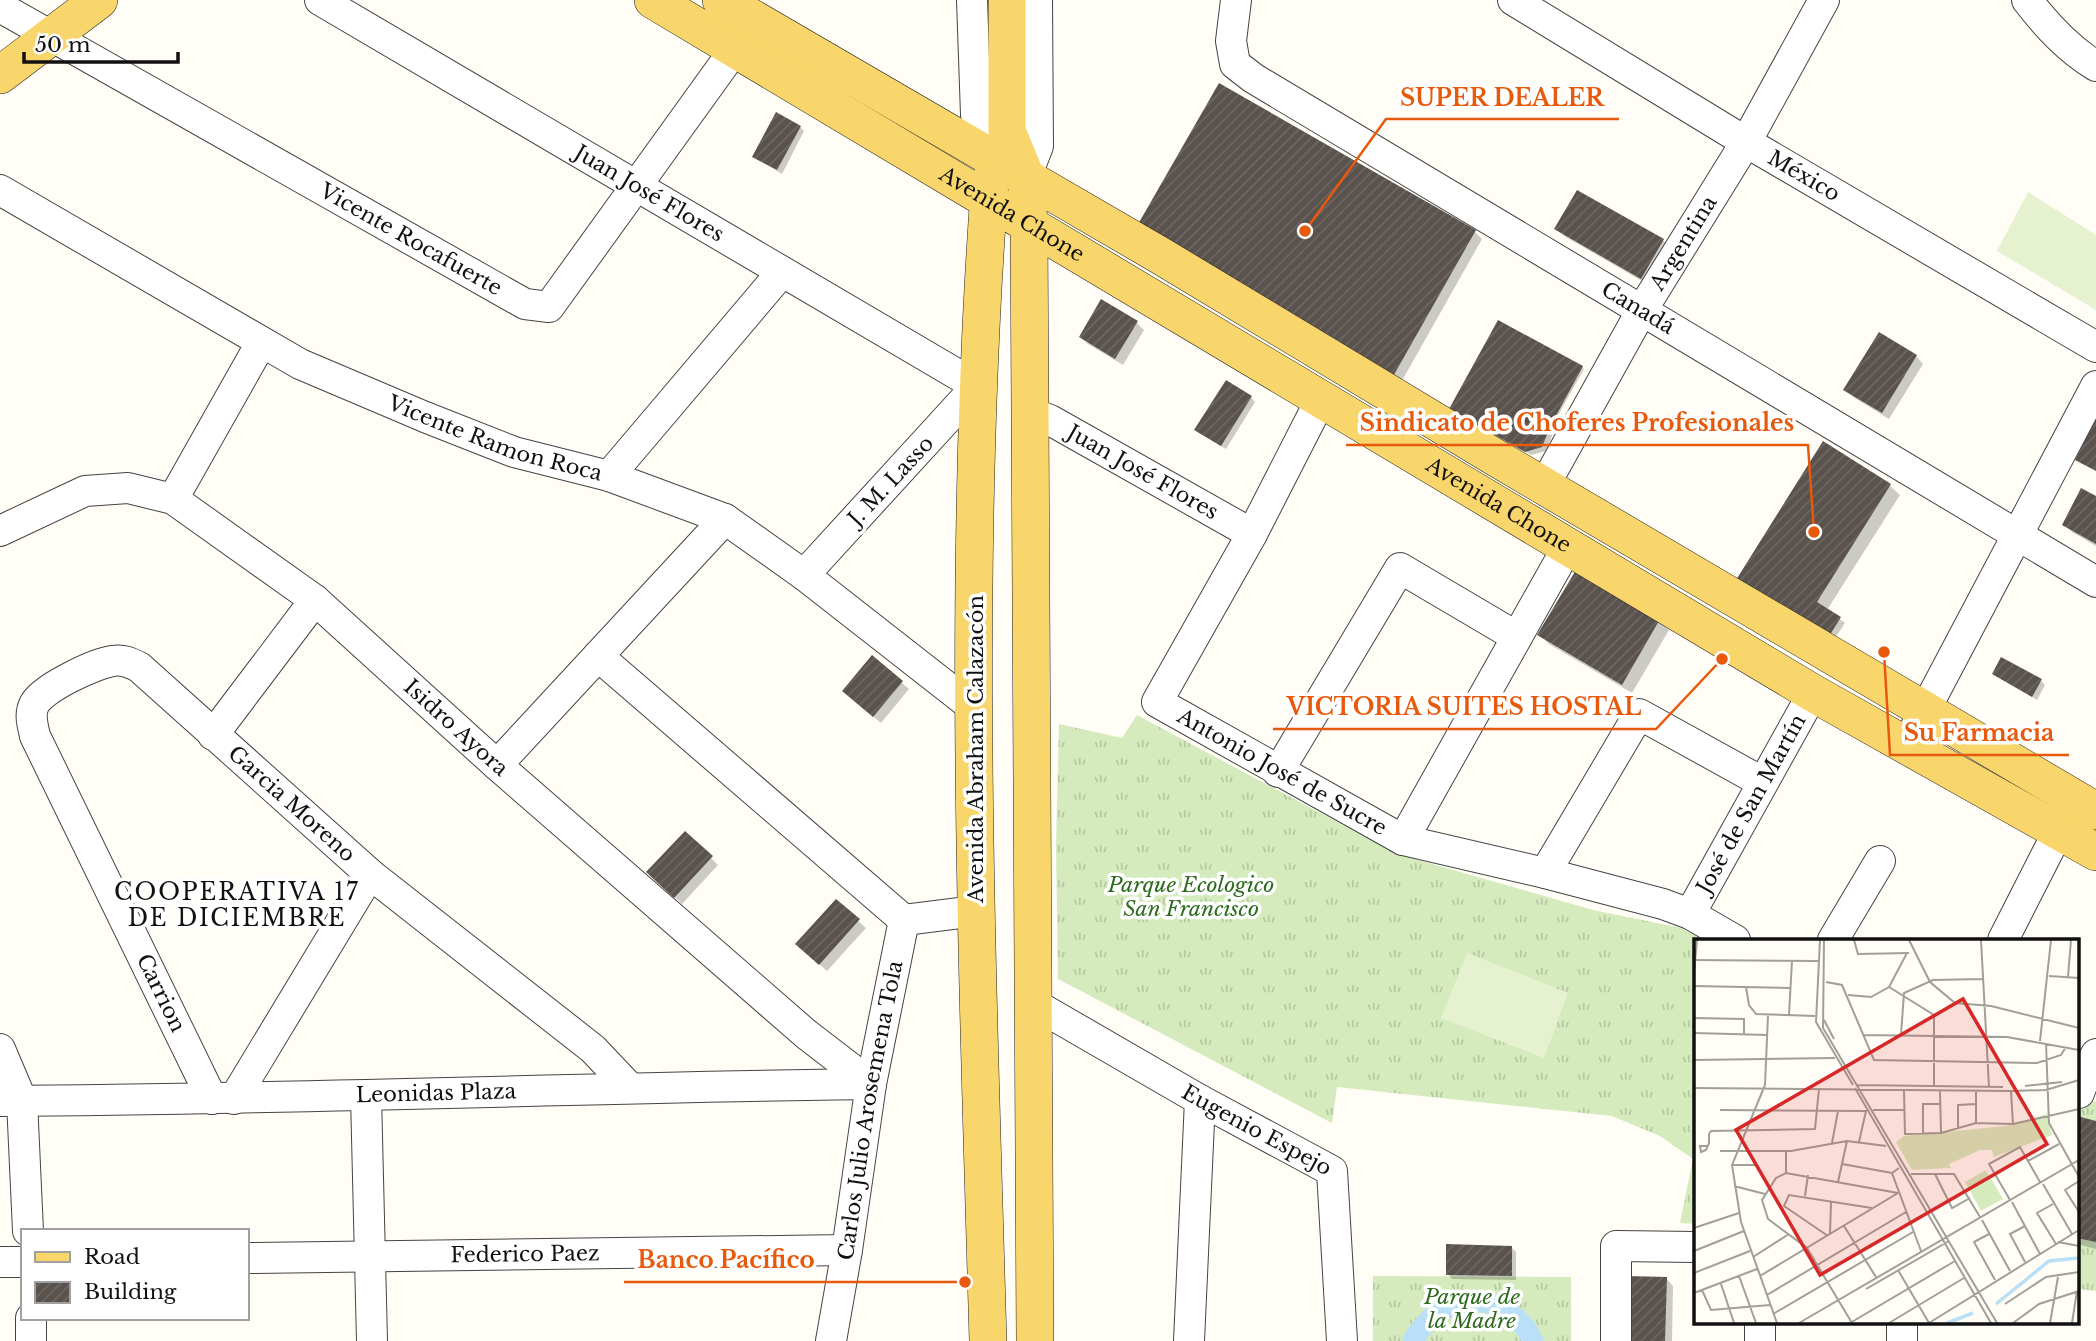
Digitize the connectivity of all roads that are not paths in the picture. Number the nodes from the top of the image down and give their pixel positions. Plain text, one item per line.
1 (99, 0) edge
2 (320, 0) edge
3 (653, 0) edge
4 (721, 0) edge
5 (972, 0) edge
6 (1007, 0) edge
7 (1037, 0) edge
8 (1236, 0) edge
9 (1824, 0) edge
10 (2027, 0) edge
11 (1520, 2) edge
12 (0, 7) edge
13 (51, 37) junction
14 (735, 49) junction
15 (2096, 66) edge
16 (0, 75) edge
17 (1746, 142) junction
18 (999, 144) junction
19 (1026, 177) junction
20 (636, 187) junction
21 (0, 190) edge
22 (988, 199) junction
23 (1029, 224) junction
24 (782, 272) junction
25 (1642, 310) junction
26 (261, 343) junction
27 (2096, 347) edge
28 (977, 386) junction
29 (2096, 386) edge
30 (1321, 399) junction
31 (1030, 412) junction
32 (609, 476) junction
33 (1544, 486) junction
34 (173, 499) junction
35 (725, 519) junction
36 (0, 531) edge
37 (1252, 534) junction
38 (2019, 535) junction
39 (1567, 548) junction
40 (804, 575) junction
41 (2096, 582) edge
42 (315, 600) junction
43 (1517, 637) junction
44 (598, 656) junction
45 (1813, 693) junction
46 (974, 708) junction
47 (1924, 711) junction
48 (213, 735) junction
49 (35, 737) joint
50 (1906, 746) junction
51 (497, 765) junction
52 (1278, 772) junction
53 (1762, 782) junction
54 (2096, 811) edge
55 (2058, 832) junction
56 (1404, 839) junction
57 (2096, 852) edge
58 (1880, 861) dead end
59 (1545, 873) junction
60 (370, 874) junction
61 (976, 911) junction
62 (1690, 914) junction
63 (904, 920) junction
64 (1733, 939) edge
65 (1834, 939) edge
66 (2004, 939) edge
67 (1034, 1004) junction
68 (0, 1049) edge
69 (2096, 1054) edge
70 (872, 1084) junction
71 (629, 1087) junction
72 (2084, 1095) edge
73 (366, 1096) junction
74 (223, 1099) junction
75 (1200, 1100) junction
76 (11, 1101) edge
77 (28, 1229) edge
78 (1694, 1247) edge
79 (847, 1250) junction
80 (368, 1255) junction
81 (248, 1258) edge
82 (0, 1262) edge
83 (21, 1262) edge
84 (31, 1320) edge
85 (31, 1341) edge
86 (372, 1341) edge
87 (831, 1341) edge
88 (988, 1341) edge
89 (1035, 1341) edge
90 (1189, 1341) edge
91 (1342, 1341) edge
92 (1616, 1341) edge

1 - 13 main road
2 - 20 street, Juan José Flores
3 - 14 main road, Avenida Chone
4 - 18 main road, Avenida Chone
5 - 18 street, Avenida Abraham Calazacón
6 - 18 main road, Avenida Abraham Calazacón
7 - 19 street
8 - 25 street, Canadá
9 - 17 street, Argentina
10 - 15 street
11 - 17 street, México
12 - 13 street, Vicente Rocafuerte
13 - 16 main road
13 - 20 street, Vicente Rocafuerte
14 - 20 street, Vicente Rocafuerte
14 - 22 main road, Avenida Chone
17 - 25 street, Argentina
17 - 27 street, México
18 - 19 main road, Avenida Chone
18 - 22 main road, Avenida Abraham Calazacón
19 - 23 main road
19 - 33 main road, Avenida Chone
20 - 24 street, Juan José Flores
21 - 26 street, Vicente Ramon Roca
22 - 23 main road, Avenida Chone
22 - 28 main road, Avenida Abraham Calazacón
23 - 30 main road, Avenida Chone
23 - 31 main road
24 - 28 street, Juan José Flores
24 - 32 street
25 - 33 street, Argentina
25 - 38 street, Canadá
26 - 32 street, Vicente Ramon Roca
26 - 34 street
28 - 40 street, J. M. Lasso
28 - 46 main road, Avenida Abraham Calazacón
29 - 38 street
30 - 37 street, Antonio José de Sucre
30 - 39 main road, Avenida Chone
31 - 37 street, Juan José Flores
31 - 67 main road
32 - 35 street, Vicente Ramon Roca
33 - 47 main road, Avenida Chone
34 - 36 street, Isidro Ayora
34 - 42 street, Isidro Ayora
35 - 40 street, Vicente Ramon Roca
35 - 44 street
37 - 52 street, Antonio José de Sucre
38 - 41 street, Canadá
38 - 47 street
39 - 43 street
39 - 45 main road, Avenida Chone
40 - 46 street, Vicente Ramon Roca
42 - 48 street
42 - 51 street, Isidro Ayora
43 - 52 street
43 - 56 street
44 - 51 street
44 - 63 street
45 - 50 main road, Avenida Chone
45 - 53 street, José de San Martín
46 - 61 main road, Avenida Abraham Calazacón
47 - 50 street
47 - 54 main road, Avenida Chone
48 - 49 street, Garcia Moreno
48 - 60 street, Garcia Moreno
49 - 74 street, Carrion
50 - 55 main road, Avenida Chone
51 - 70 street, Isidro Ayora
52 - 56 street, Antonio José de Sucre
53 - 59 street
53 - 62 street, José de San Martín
55 - 57 main road, Avenida Chone
55 - 66 street
56 - 59 street, Antonio José de Sucre
58 - 65 street
59 - 62 street, Antonio José de Sucre
60 - 71 street, Garcia Moreno
60 - 74 street
61 - 63 street
61 - 88 main road, Avenida Abraham Calazacón
62 - 64 street, Antonio José de Sucre
63 - 70 street, Carlos Julio Arosemena Tola
67 - 75 street, Eugenio Espejo
67 - 89 main road
68 - 76 street
69 - 72 street
70 - 71 street, Leonidas Plaza
70 - 79 street, Carlos Julio Arosemena Tola
71 - 73 street, Leonidas Plaza
73 - 74 street, Leonidas Plaza
73 - 80 street
74 - 76 street, Leonidas Plaza
75 - 90 street
75 - 91 street, Eugenio Espejo
76 - 77 street
78 - 92 street
79 - 80 street, Federico Paez
79 - 87 street, Carlos Julio Arosemena Tola
80 - 81 street, Federico Paez
80 - 86 street
82 - 83 street
84 - 85 street

